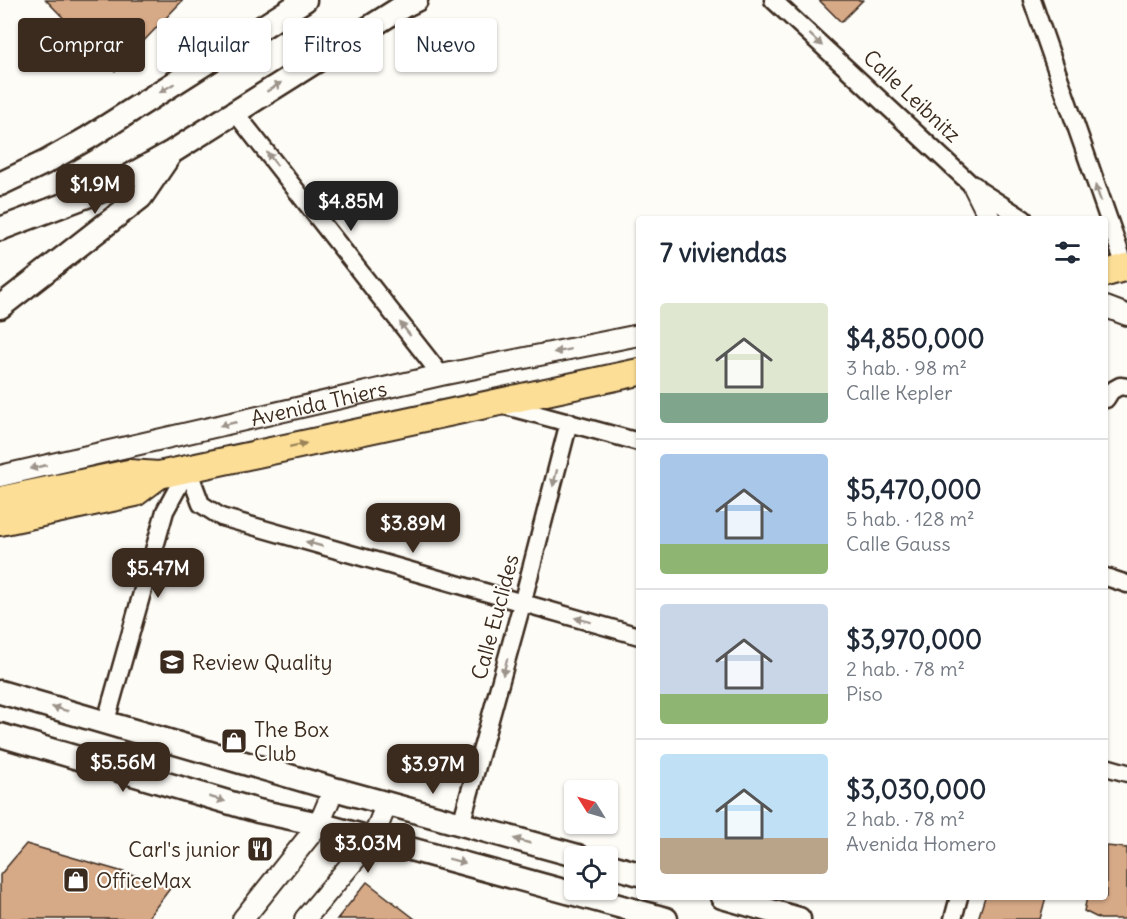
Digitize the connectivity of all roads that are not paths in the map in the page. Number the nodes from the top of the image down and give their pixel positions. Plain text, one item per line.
1 (305, 0) edge
2 (416, 0) edge
3 (773, 0) edge
4 (1032, 0) edge
5 (234, 111) junction
6 (172, 152) junction
7 (11, 176) edge
8 (0, 184) edge
9 (974, 187) junction
10 (988, 216) edge
11 (1019, 216) edge
12 (1105, 216) edge
13 (1108, 226) edge
14 (0, 229) edge
15 (1119, 259) edge
16 (0, 306) edge
17 (1108, 307) edge
18 (1127, 315) edge
19 (636, 336) edge
20 (636, 373) edge
21 (441, 375) junction
22 (1127, 387) edge
23 (1108, 396) edge
24 (492, 402) junction
25 (569, 422) junction
26 (636, 441) edge
27 (188, 469) junction
28 (159, 475) junction
29 (0, 476) edge
30 (0, 500) edge
31 (0, 522) edge
32 (1108, 578) edge
33 (1127, 584) edge
34 (522, 604) junction
35 (636, 635) edge
36 (0, 692) edge
37 (106, 721) junction
38 (0, 735) edge
39 (1108, 768) edge
40 (1127, 773) edge
41 (334, 789) junction
42 (387, 803) junction
43 (319, 824) junction
44 (461, 824) junction
45 (373, 838) junction
46 (564, 852) edge
47 (618, 868) edge
48 (636, 873) edge
49 (732, 900) edge
50 (959, 900) edge
51 (243, 919) edge
52 (305, 919) edge
53 (666, 919) edge
54 (799, 919) edge
55 (953, 919) edge

1 -> 7 main road
5 -> 2 main road
3 -> 9 street, Calle Leibnitz
12 -> 4 street
5 - 6 main road
21 -> 5 street
6 - 14 main road
6 - 16 main road
7 - 8 main road
9 - 10 street
9 - 11 street, Calle Leibnitz
15 -> 13 street
17 - 18 street
19 -> 21 street, Avenida Thiers
20 - 24 main road, Avenida Thiers
21 -> 29 street, Avenida Thiers
22 - 23 street
24 - 25 street
27 -> 24 main road, Avenida Thiers
25 - 26 street
25 -> 34 street, Calle Euclides
27 - 28 main road, Avenida Thiers
34 -> 27 street
27 - 37 street
28 - 30 main road
28 - 31 main road
32 - 33 street
35 -> 34 street
34 -> 44 street, Calle Euclides
37 -> 36 main road
37 - 41 main road
38 -> 43 main road
39 - 40 street
41 - 42 main road
41 - 43 street
42 - 44 main road
42 - 45 street
43 - 45 main road
43 - 51 street
46 -> 44 main road
45 - 52 street
45 -> 53 main road
47 - 48 main road
49 - 54 main road
50 - 55 street

